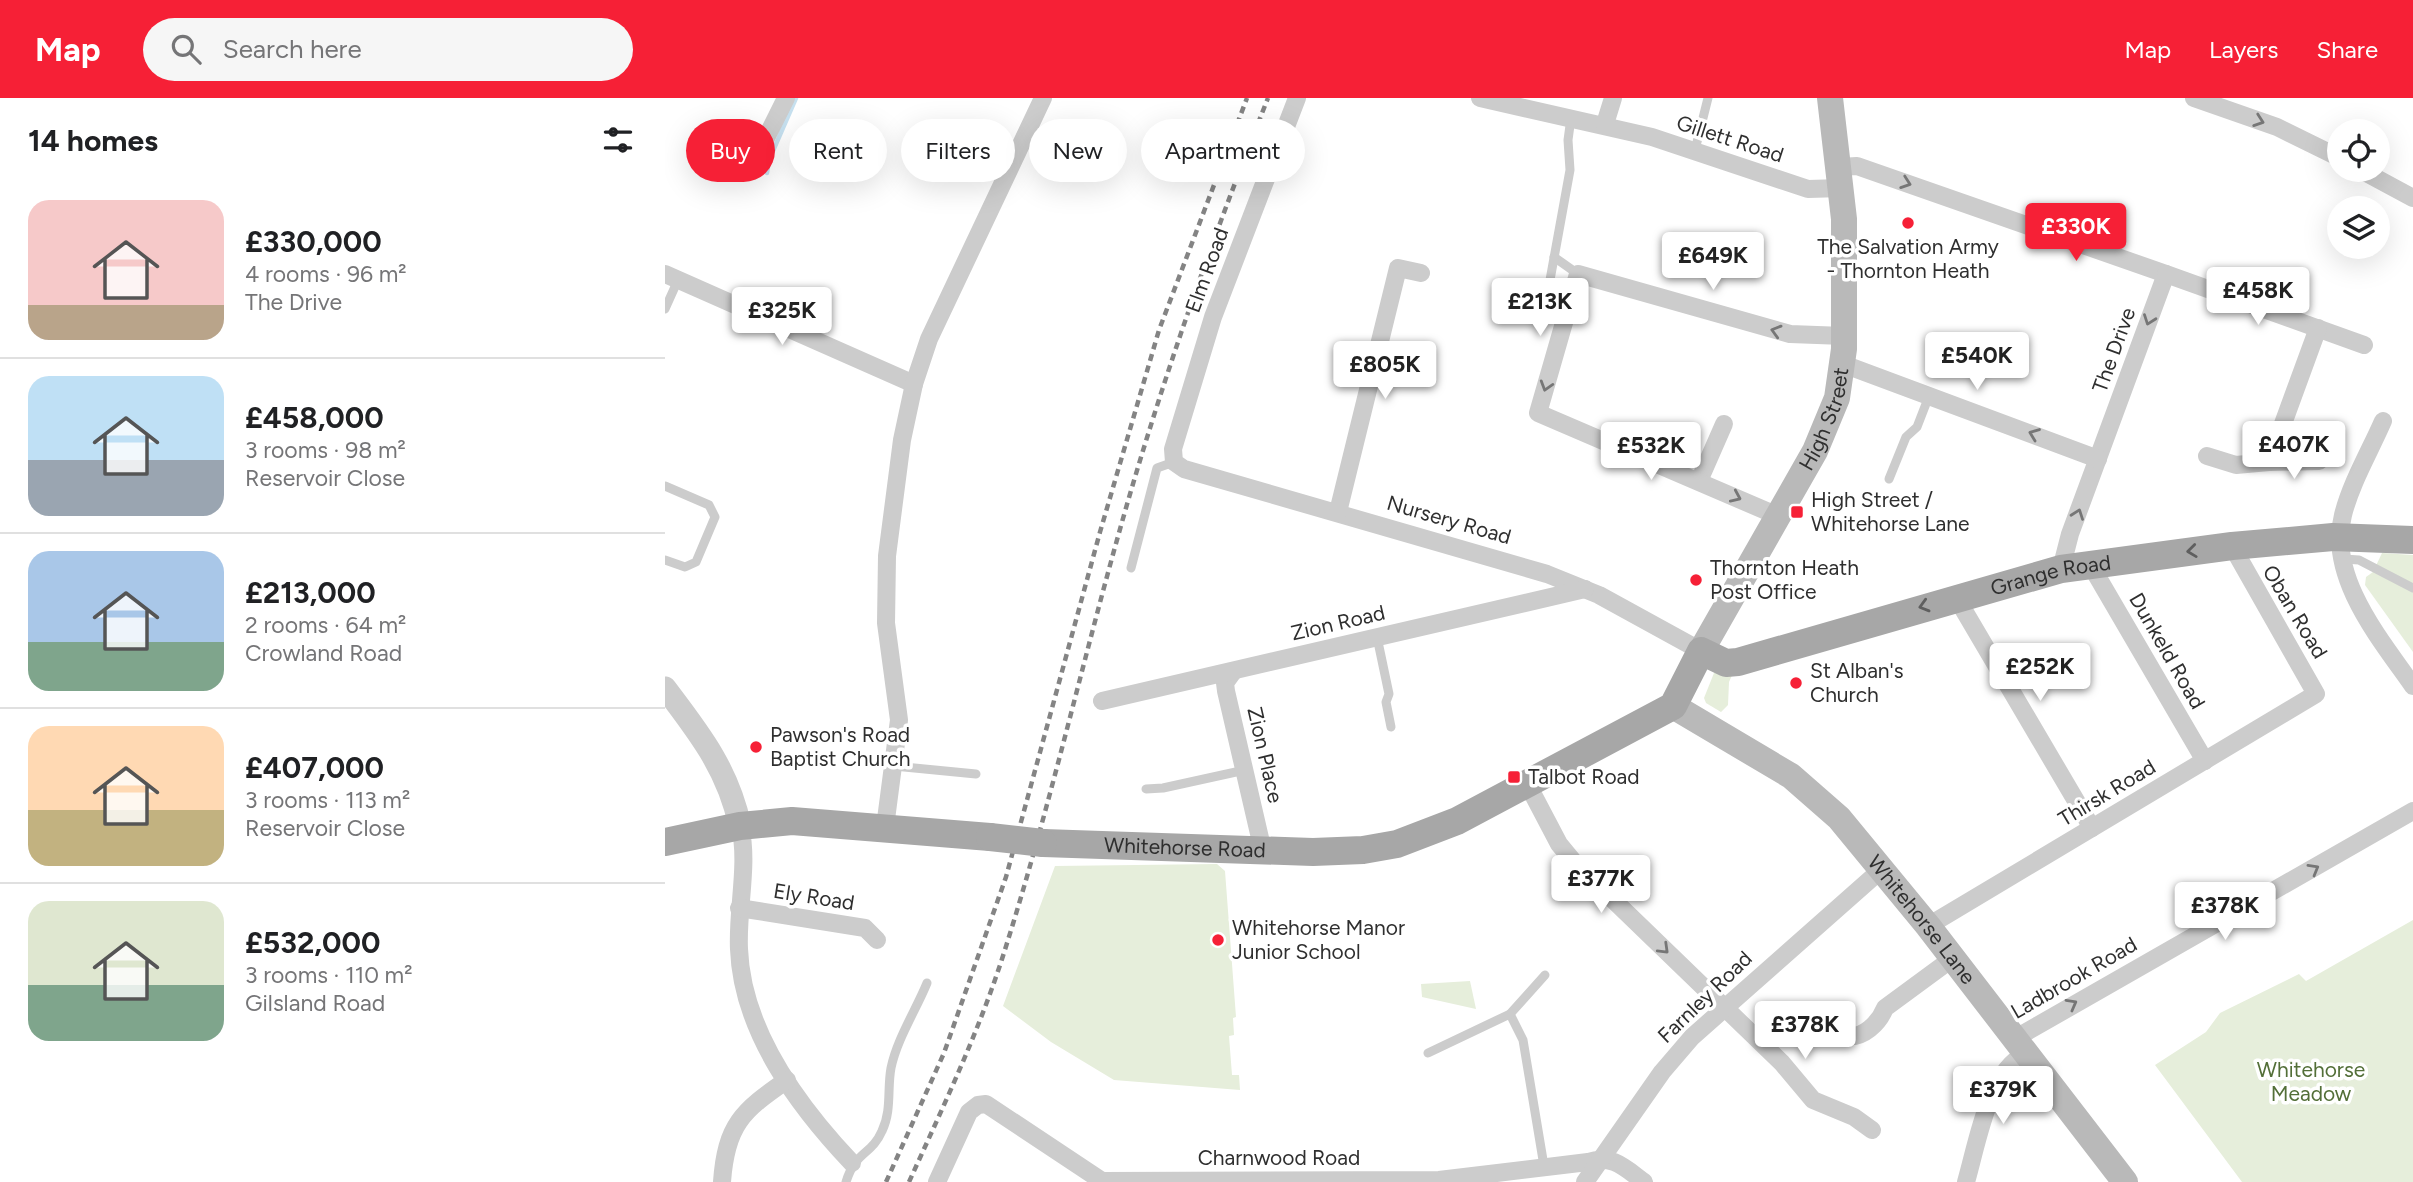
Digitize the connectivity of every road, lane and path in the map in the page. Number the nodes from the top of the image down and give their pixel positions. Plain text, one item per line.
1 (786, 98) edge
2 (1043, 98) edge
3 (1297, 98) edge
4 (1480, 98) edge
5 (1613, 98) edge
6 (1709, 98) edge
7 (1830, 98) edge
8 (2194, 98) edge
9 (1571, 117) junction
10 (775, 120) edge
11 (1605, 124) junction
12 (1695, 150) junction
13 (2327, 152) edge
14 (1841, 178) junction
15 (2383, 182) edge
16 (2413, 198) edge
17 (1554, 257) junction
18 (1421, 273) dead end
19 (1578, 274) junction
20 (2166, 274) junction
21 (671, 277) edge
22 (1571, 301) junction
23 (665, 309) edge
24 (2318, 328) junction
25 (1844, 337) junction
26 (2364, 345) dead end
27 (1843, 364) junction
28 (914, 384) junction
29 (1929, 394) junction
30 (2383, 421) dead end
31 (1724, 424) dead end
32 (2207, 456) dead end
33 (2098, 459) junction
34 (2319, 461) dead end
35 (1174, 462) junction
36 (2269, 462) junction
37 (1889, 479) dead end
38 (1699, 481) junction
39 (665, 486) edge
40 (1338, 512) junction
41 (1778, 516) junction
42 (2413, 540) edge
43 (2232, 546) junction
44 (2342, 548) junction
45 (665, 560) edge
46 (2090, 565) junction
47 (1131, 568) dead end
48 (2061, 569) junction
49 (2413, 588) edge
50 (1585, 589) junction
51 (1955, 597) junction
52 (1377, 637) junction
53 (1701, 651) junction
54 (1233, 672) junction
55 (2413, 686) edge
56 (665, 688) edge
57 (2309, 699) joint
58 (1102, 701) dead end
59 (1673, 706) junction
60 (1391, 727) dead end
61 (2205, 761) junction
62 (894, 766) junction
63 (1245, 770) junction
64 (976, 774) dead end
65 (1528, 785) junction
66 (1146, 789) dead end
67 (2413, 811) edge
68 (740, 825) junction
69 (885, 827) junction
70 (2092, 828) junction
71 (665, 842) edge
72 (1263, 851) junction
73 (1882, 869) junction
74 (739, 908) junction
75 (1928, 926) junction
76 (877, 940) dead end
77 (1953, 958) junction
78 (1545, 975) dead end
79 (927, 983) dead end
80 (1723, 1006) junction
81 (1510, 1014) junction
82 (1846, 1037) dead end
83 (2020, 1046) junction
84 (1428, 1054) dead end
85 (787, 1080) junction
86 (1872, 1130) dead end
87 (1602, 1157) junction
88 (852, 1163) junction
89 (1544, 1166) junction
90 (722, 1182) edge
91 (846, 1182) edge
92 (937, 1182) edge
93 (1585, 1182) edge
94 (1644, 1182) edge
95 (1966, 1182) edge
96 (2125, 1182) edge

1 - 10 street
2 - 28 street
3 - 35 street, Elm Road
4 - 9 street, Gillett Road
5 - 11 street
6 - 12 lane
7 - 14 main road, High Street
8 -> 13 street
9 - 11 street, Gillett Road
9 - 17 lane
11 - 12 street, Gillett Road
12 - 14 street, Gillett Road
14 -> 20 street
14 - 25 main road, High Street
15 - 16 street
17 - 19 lane
17 - 22 lane
18 - 40 street
19 - 22 street
25 -> 19 street
20 - 24 street
20 -> 33 street, The Drive
21 - 23 lane
21 - 28 street
22 -> 38 street
24 - 26 street
24 - 36 street
25 - 27 main road, High Street
27 - 29 street
27 - 41 main road, High Street
28 - 62 street
33 -> 29 street
29 - 37 lane
30 - 44 street
31 - 38 street
32 - 36 street
48 -> 33 street, The Drive
34 - 36 street
35 - 40 street, Nursery Road
35 - 47 lane
38 -> 41 street
39 - 45 lane
40 - 50 street, Nursery Road
41 - 53 main road, High Street
42 - 44 main road, Grange Road
43 - 44 main road, Grange Road
43 -> 46 main road, Grange Road
43 - 57 street, Oban Road
44 - 49 lane
44 - 55 street
46 - 48 main road, Grange Road
46 - 61 street, Dunkeld Road
48 - 51 main road, Grange Road
50 - 52 street, Zion Road
50 - 53 street, Nursery Road
51 -> 53 main road, Grange Road
51 - 70 street
52 - 54 street, Zion Road
52 - 60 lane
53 - 59 main road, High Street
54 - 58 street, Zion Road
54 - 63 street, Zion Place
56 - 68 street
57 - 61 street, Thirsk Road
59 - 65 main road, Whitehorse Road
59 - 73 main road, Whitehorse Lane
61 - 70 street, Thirsk Road
62 - 64 lane
62 - 69 street
63 - 66 lane
63 - 72 street, Zion Place
65 - 72 main road, Whitehorse Road
65 -> 80 street
83 -> 67 street, Ladbrook Road
68 - 69 main road, Whitehorse Road
68 - 71 main road, Whitehorse Road
68 - 74 street
69 - 72 main road, Whitehorse Road, bridge
70 - 75 street, Thirsk Road
73 - 75 main road, Whitehorse Lane
73 - 80 street, Farnley Road
74 - 76 street, Ely Road
74 - 85 street
75 - 77 main road, Whitehorse Lane
77 - 82 street
77 - 83 main road, Whitehorse Lane
78 - 81 lane
79 - 88 lane
80 - 86 street
80 - 87 street, Farnley Road
81 - 84 lane
81 - 89 lane
83 - 95 street, Ladbrook Road
83 - 96 main road, Whitehorse Lane
85 - 88 street
85 - 90 street
87 - 89 street, Charnwood Road
87 - 93 street, Farnley Road
87 - 94 street
88 - 91 lane
89 - 92 street, Charnwood Road

